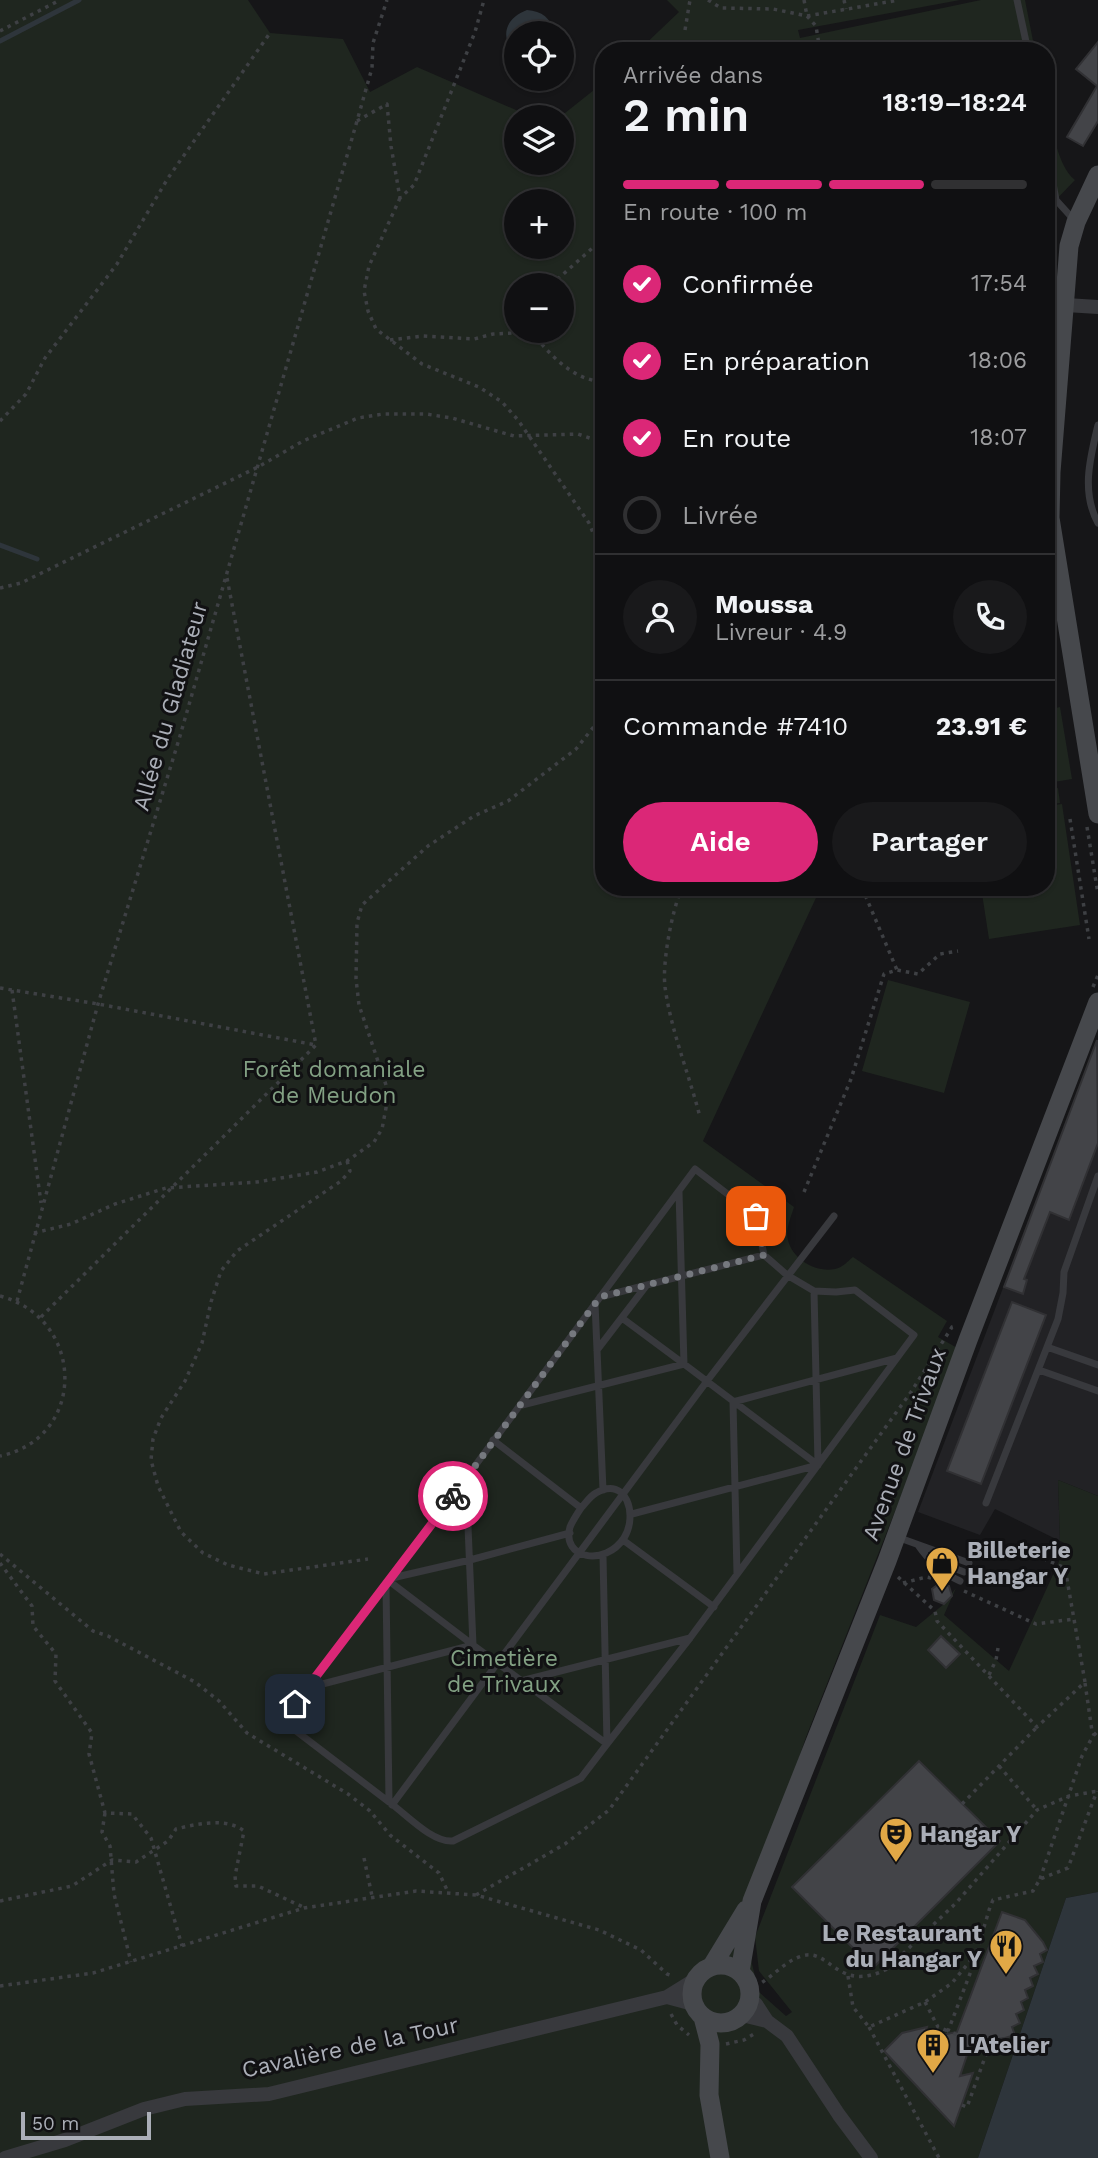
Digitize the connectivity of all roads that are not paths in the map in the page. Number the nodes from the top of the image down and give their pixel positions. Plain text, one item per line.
1 (1017, 0) edge
2 (1026, 42) edge
3 (1098, 175) edge
4 (1055, 194) edge
5 (1076, 222) junction
6 (1066, 305) junction
7 (1098, 307) edge
8 (1098, 425) edge
9 (1055, 427) edge
10 (1098, 523) edge
11 (1055, 549) edge
12 (1098, 814) edge
13 (1098, 1002) edge
14 (1098, 1176) edge
15 (678, 1191) junction
16 (834, 1216) dead end
17 (764, 1255) junction
18 (787, 1275) junction
19 (681, 1277) junction
20 (647, 1286) junction
21 (814, 1291) junction
22 (597, 1300) junction
23 (622, 1318) junction
24 (1047, 1347) junction
25 (597, 1350) junction
26 (897, 1358) junction
27 (684, 1364) junction
28 (1098, 1365) edge
29 (1039, 1370) junction
30 (816, 1378) junction
31 (707, 1381) junction
32 (598, 1386) junction
33 (1098, 1391) edge
34 (733, 1402) junction
35 (521, 1405) junction
36 (493, 1440) junction
37 (818, 1465) junction
38 (466, 1478) junction
39 (735, 1486) junction
40 (603, 1490) junction
41 (623, 1494) junction
42 (986, 1503) dead end
43 (581, 1508) junction
44 (632, 1514) junction
45 (569, 1533) junction
46 (895, 1537) junction
47 (623, 1540) junction
48 (917, 1544) junction
49 (580, 1553) junction
50 (603, 1556) junction
51 (926, 1557) junction
52 (470, 1560) junction
53 (969, 1563) dead end
54 (964, 1572) dead end
55 (737, 1574) junction
56 (389, 1581) junction
57 (958, 1585) road end
58 (714, 1607) junction
59 (691, 1638) junction
60 (473, 1645) junction
61 (606, 1660) junction
62 (497, 1663) junction
63 (388, 1668) junction
64 (521, 1681) junction
65 (307, 1688) junction
66 (607, 1744) junction
67 (391, 1803) junction
68 (752, 1901) junction
69 (712, 1966) junction
70 (696, 1979) junction
71 (667, 1997) junction
72 (742, 1999) junction
73 (698, 2010) junction
74 (709, 2044) junction
75 (5, 2158) edge
76 (720, 2158) edge
77 (871, 2158) edge

1 - 2 lane
3 - 5 main road
4 - 5 lane
5 - 6 main road
6 - 7 street
6 - 9 main road
8 - 10 lane
11 - 12 main road
13 - 46 main road, Avenue de Trivaux
14 - 24 lane
15 - 17 lane
15 - 19 lane
15 - 22 lane
16 - 18 lane
17 - 18 lane
17 - 19 lane
18 - 21 lane
18 - 31 lane
19 - 20 lane
19 - 27 lane
20 - 22 lane
20 - 23 lane
21 - 26 lane
21 - 30 lane
22 - 25 lane
22 - 35 lane
23 - 25 lane
23 - 27 lane
24 - 28 lane
24 - 29 lane
25 - 32 lane
26 - 30 lane
26 - 37 lane
27 - 31 lane
27 - 32 lane
29 - 33 lane
29 - 42 lane
30 - 34 lane
30 - 37 lane
31 - 34 lane
31 - 41 lane
32 - 35 lane
32 - 40 lane
34 - 37 lane
34 - 39 lane
35 - 36 lane
36 - 38 lane
36 - 43 lane
37 - 39 lane
37 - 55 lane
38 - 52 lane
38 - 56 lane
39 - 44 lane
39 - 55 lane
40 - 41 lane
40 - 43 lane
41 - 44 lane
41 - 49 lane
43 - 45 lane
44 - 47 lane
45 - 49 lane
45 - 52 lane
46 - 48 lane
46 - 68 main road, Avenue de Trivaux
47 - 50 lane
47 - 58 lane
48 - 51 lane
48 - 53 lane
49 - 50 lane
49 - 62 lane
50 - 61 lane
51 - 54 lane
51 - 57 lane
52 - 56 lane
52 - 60 lane
55 - 58 lane
56 - 60 lane
56 - 63 lane
56 - 65 lane
58 - 59 lane
59 - 61 lane
59 - 66 lane
60 - 62 lane
60 - 63 lane
61 - 64 lane
61 - 66 lane
62 - 64 lane
62 - 67 lane
63 - 65 lane
63 - 67 lane
64 - 66 lane
65 - 67 lane
66 - 67 lane
68 - 69 main road, Avenue de Trivaux
68 - 72 main road, Avenue de Trivaux
69 - 70 main road
69 - 72 main road
70 - 71 street, Cavalière de la Tour
70 - 73 main road
71 - 73 street, Cavalière de la Tour
71 - 75 street, Cavalière de la Tour
72 - 73 main road
72 - 74 main road
72 - 77 street
73 - 74 main road
74 - 76 main road

